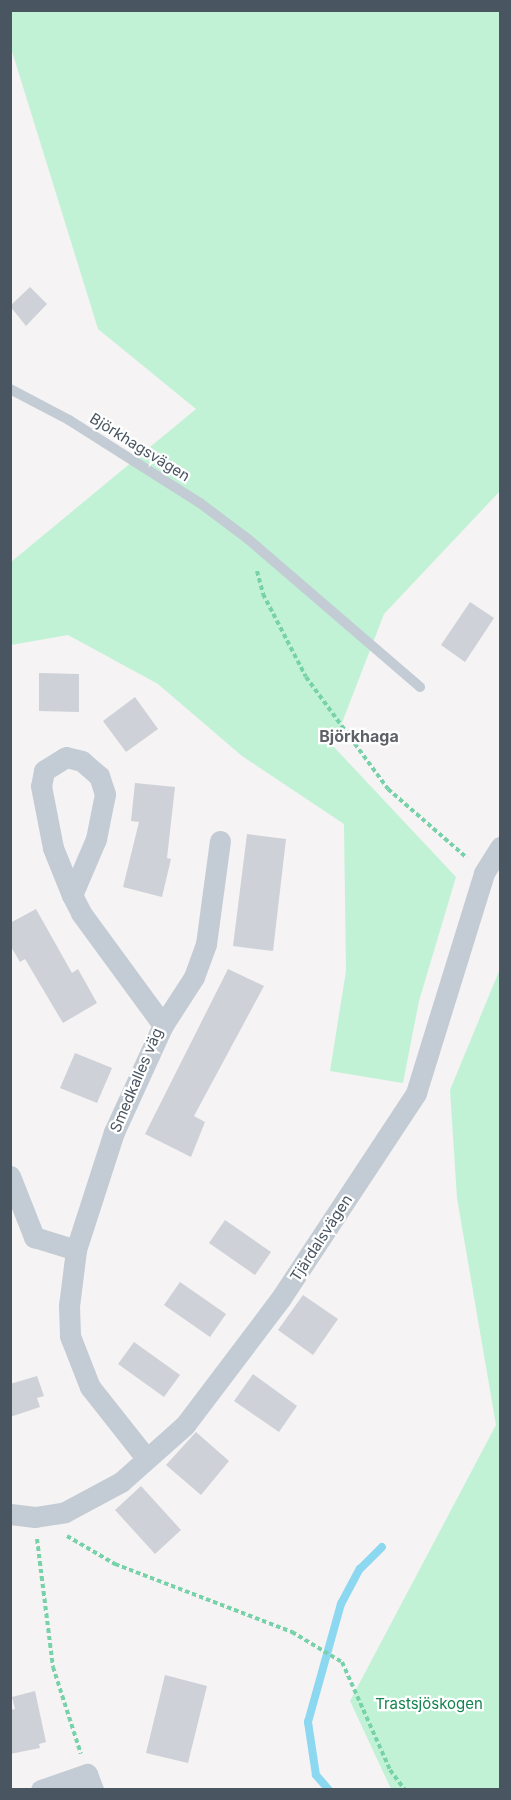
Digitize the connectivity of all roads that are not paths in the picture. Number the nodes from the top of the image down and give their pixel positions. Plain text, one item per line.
1 (10, 389) edge
2 (420, 687) dead end
3 (220, 841) dead end
4 (501, 846) edge
5 (72, 895) junction
6 (163, 1025) junction
7 (10, 1176) edge
8 (76, 1250) junction
9 (146, 1458) junction
10 (10, 1514) edge
11 (90, 1782) edge
12 (41, 1790) edge

1 - 2 lane, Björkhagsvägen
3 - 6 street
4 - 9 street, Tjärdalsvägen
5 - 5 street, Smedkalles väg
5 - 6 street, Smedkalles väg
6 - 8 street, Smedkalles väg
7 - 8 street
8 - 9 street, Smedkalles väg
9 - 10 street, Tjärdalsvägen
11 - 12 street

